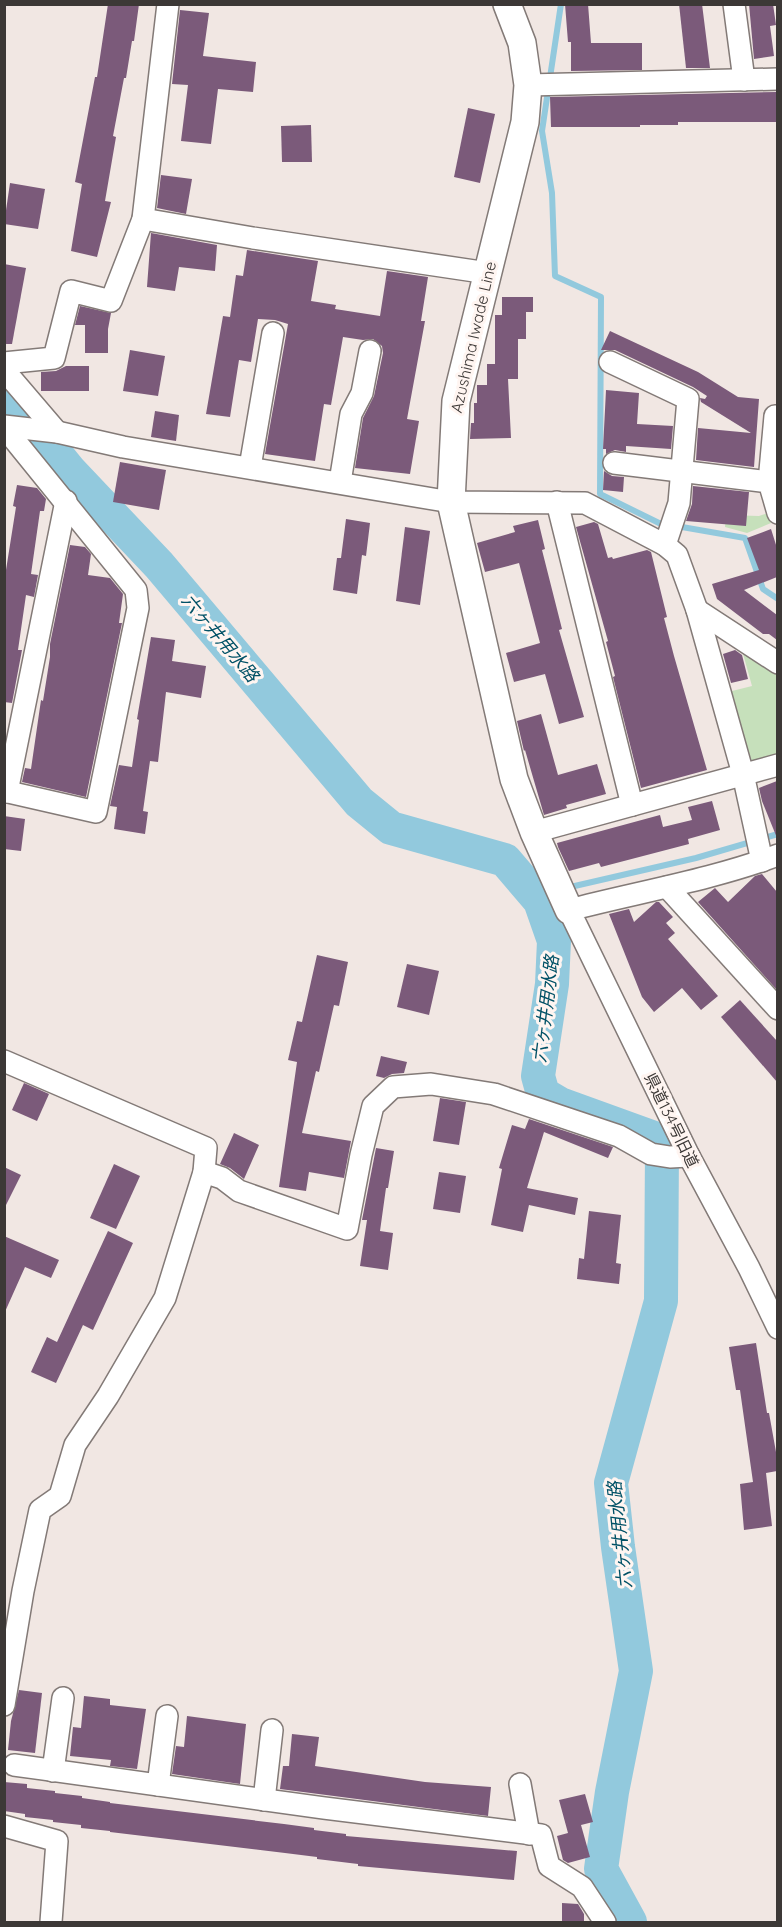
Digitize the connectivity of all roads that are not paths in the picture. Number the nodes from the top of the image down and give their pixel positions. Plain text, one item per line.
1 (168, 4) edge
2 (507, 4) edge
3 (734, 4) edge
4 (777, 79) edge
5 (744, 80) junction
6 (534, 85) junction
7 (143, 219) junction
8 (488, 273) junction
9 (273, 333) dead end
10 (370, 351) dead end
11 (610, 362) dead end
12 (4, 363) edge
13 (4, 370) edge
14 (775, 416) dead end
15 (4, 426) edge
16 (57, 432) junction
17 (614, 463) dead end
18 (250, 467) junction
19 (682, 471) junction
20 (340, 482) junction
21 (770, 482) junction
22 (66, 501) junction
23 (451, 502) junction
24 (556, 502) junction
25 (777, 513) edge
26 (670, 532) junction
27 (697, 610) junction
28 (777, 663) edge
29 (777, 765) edge
30 (743, 774) junction
31 (6, 791) edge
32 (632, 805) junction
33 (534, 832) junction
34 (768, 852) edge
35 (667, 887) junction
36 (570, 910) junction
37 (777, 1010) edge
38 (4, 1060) edge
39 (670, 1156) junction
40 (204, 1172) junction
41 (777, 1328) edge
42 (63, 1698) dead end
43 (4, 1705) edge
44 (167, 1716) dead end
45 (272, 1730) dead end
46 (14, 1765) dead end
47 (53, 1771) junction
48 (520, 1784) dead end
49 (158, 1785) junction
50 (264, 1800) junction
51 (4, 1826) edge
52 (529, 1834) junction
53 (51, 1923) edge
54 (605, 1923) edge

1 - 7 street
2 - 6 main road, Azushima Iwade Line
3 - 5 street
4 - 5 street
5 - 6 street
6 - 8 main road, Azushima Iwade Line
7 - 8 street
7 - 12 street
8 - 23 main road, Azushima Iwade Line
9 - 18 street
10 - 20 street
11 - 19 street
13 - 16 street
14 - 21 street
15 - 16 street
15 - 22 street
16 - 18 street
17 - 19 street
18 - 20 street
19 - 21 street
19 - 26 street
20 - 23 street
21 - 25 street
22 - 31 street
22 - 31 street
23 - 24 street
23 - 33 main road, Azushima Iwade Line
24 - 26 street
24 - 32 street
26 - 27 street
27 - 28 street
27 - 30 street
29 - 30 street
30 - 32 street
30 - 34 street
32 - 33 street
33 - 36 main road, Azushima Iwade Line
34 - 35 street
35 - 36 street
35 - 37 street
36 - 39 street, 県道134号旧道
38 - 40 street
39 - 40 street
39 - 41 street, 県道134号旧道
40 - 43 street
42 - 47 street
44 - 49 street
45 - 50 street
46 - 47 street
47 - 49 street
48 - 52 street
49 - 50 street
50 - 52 street
51 - 53 street
52 - 54 street

